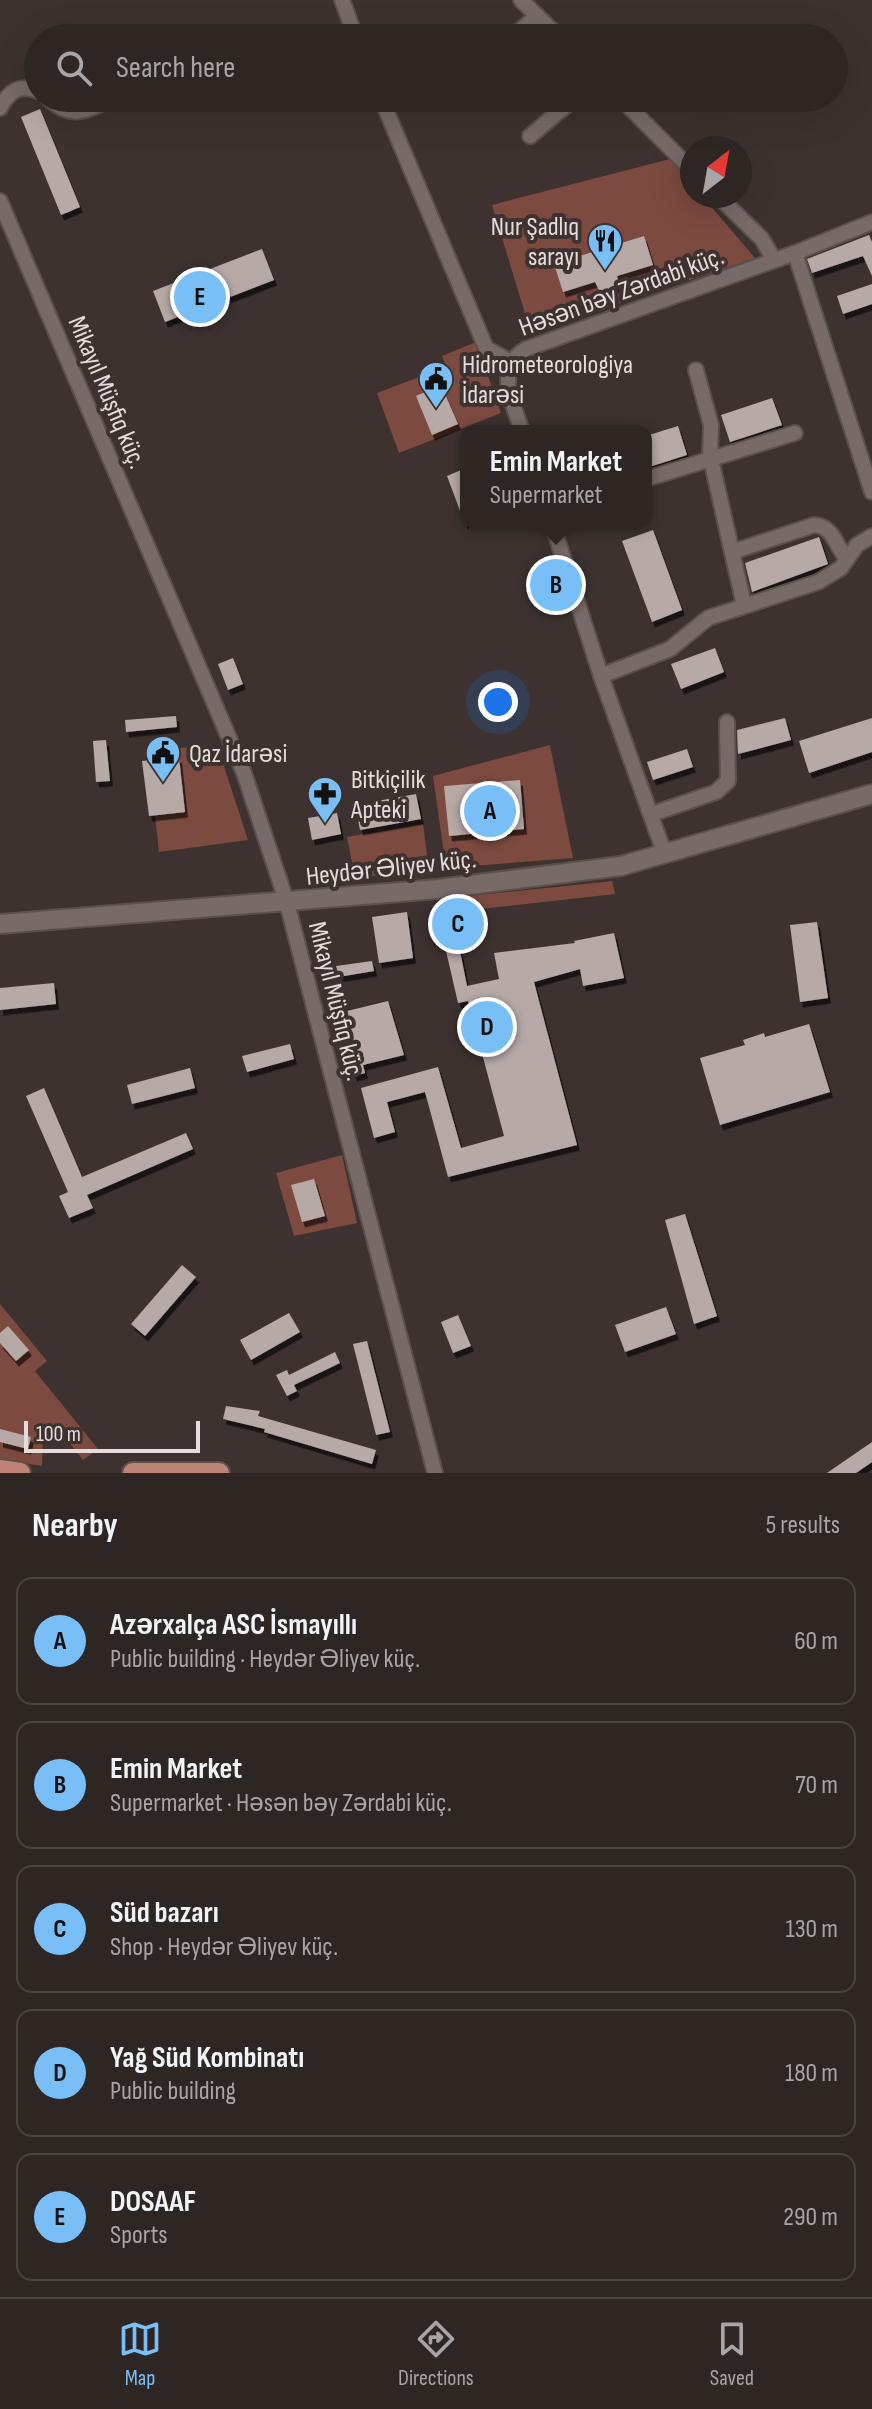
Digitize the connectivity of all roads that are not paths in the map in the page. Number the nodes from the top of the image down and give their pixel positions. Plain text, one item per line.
1 (342, 0) edge
2 (521, 0) edge
3 (537, 16) junction
4 (351, 24) edge
5 (528, 24) edge
6 (545, 24) edge
7 (24, 88) edge
8 (0, 108) edge
9 (387, 112) edge
10 (558, 112) edge
11 (634, 112) edge
12 (530, 136) dead end
13 (680, 158) edge
14 (0, 201) edge
15 (730, 208) edge
16 (872, 222) edge
17 (795, 253) junction
18 (774, 260) junction
19 (511, 362) junction
20 (696, 370) dead end
21 (520, 425) edge
22 (795, 433) dead end
23 (711, 460) junction
24 (652, 477) edge
25 (872, 492) edge
26 (554, 529) edge
27 (872, 536) edge
28 (732, 552) junction
29 (847, 559) junction
30 (744, 605) junction
31 (601, 676) junction
32 (727, 722) dead end
33 (872, 794) edge
34 (652, 814) junction
35 (665, 855) junction
36 (287, 903) junction
37 (0, 924) edge
38 (0, 1470) edge
39 (20, 1473) edge
40 (133, 1473) edge
41 (219, 1473) edge
42 (435, 1473) edge

1 - 4 street
2 - 3 street
3 - 5 street
3 - 6 street
7 - 8 street
9 - 19 street
10 - 12 street
11 - 13 street
14 - 36 street, Mikayıl Müşfiq küç.
15 - 18 street, Həsən bəy Zərdabi küç.
16 - 17 street, Həsən bəy Zərdabi küç.
17 - 18 street, Həsən bəy Zərdabi küç.
17 - 25 street
18 - 19 street, Həsən bəy Zərdabi küç.
19 - 21 street, Həsən bəy Zərdabi küç.
20 - 23 street
22 - 23 street
23 - 24 street
23 - 28 street
26 - 31 street
27 - 29 street
28 - 29 street
28 - 30 street
29 - 30 street
30 - 31 street
31 - 34 street
32 - 34 street
33 - 35 main road, Heydər Əliyev küç.
34 - 35 street
35 - 36 main road, Heydər Əliyev küç.
36 - 37 main road, Heydər Əliyev küç.
36 - 42 street, Mikayıl Müşfiq küç.
38 - 39 main road
40 - 41 main road

